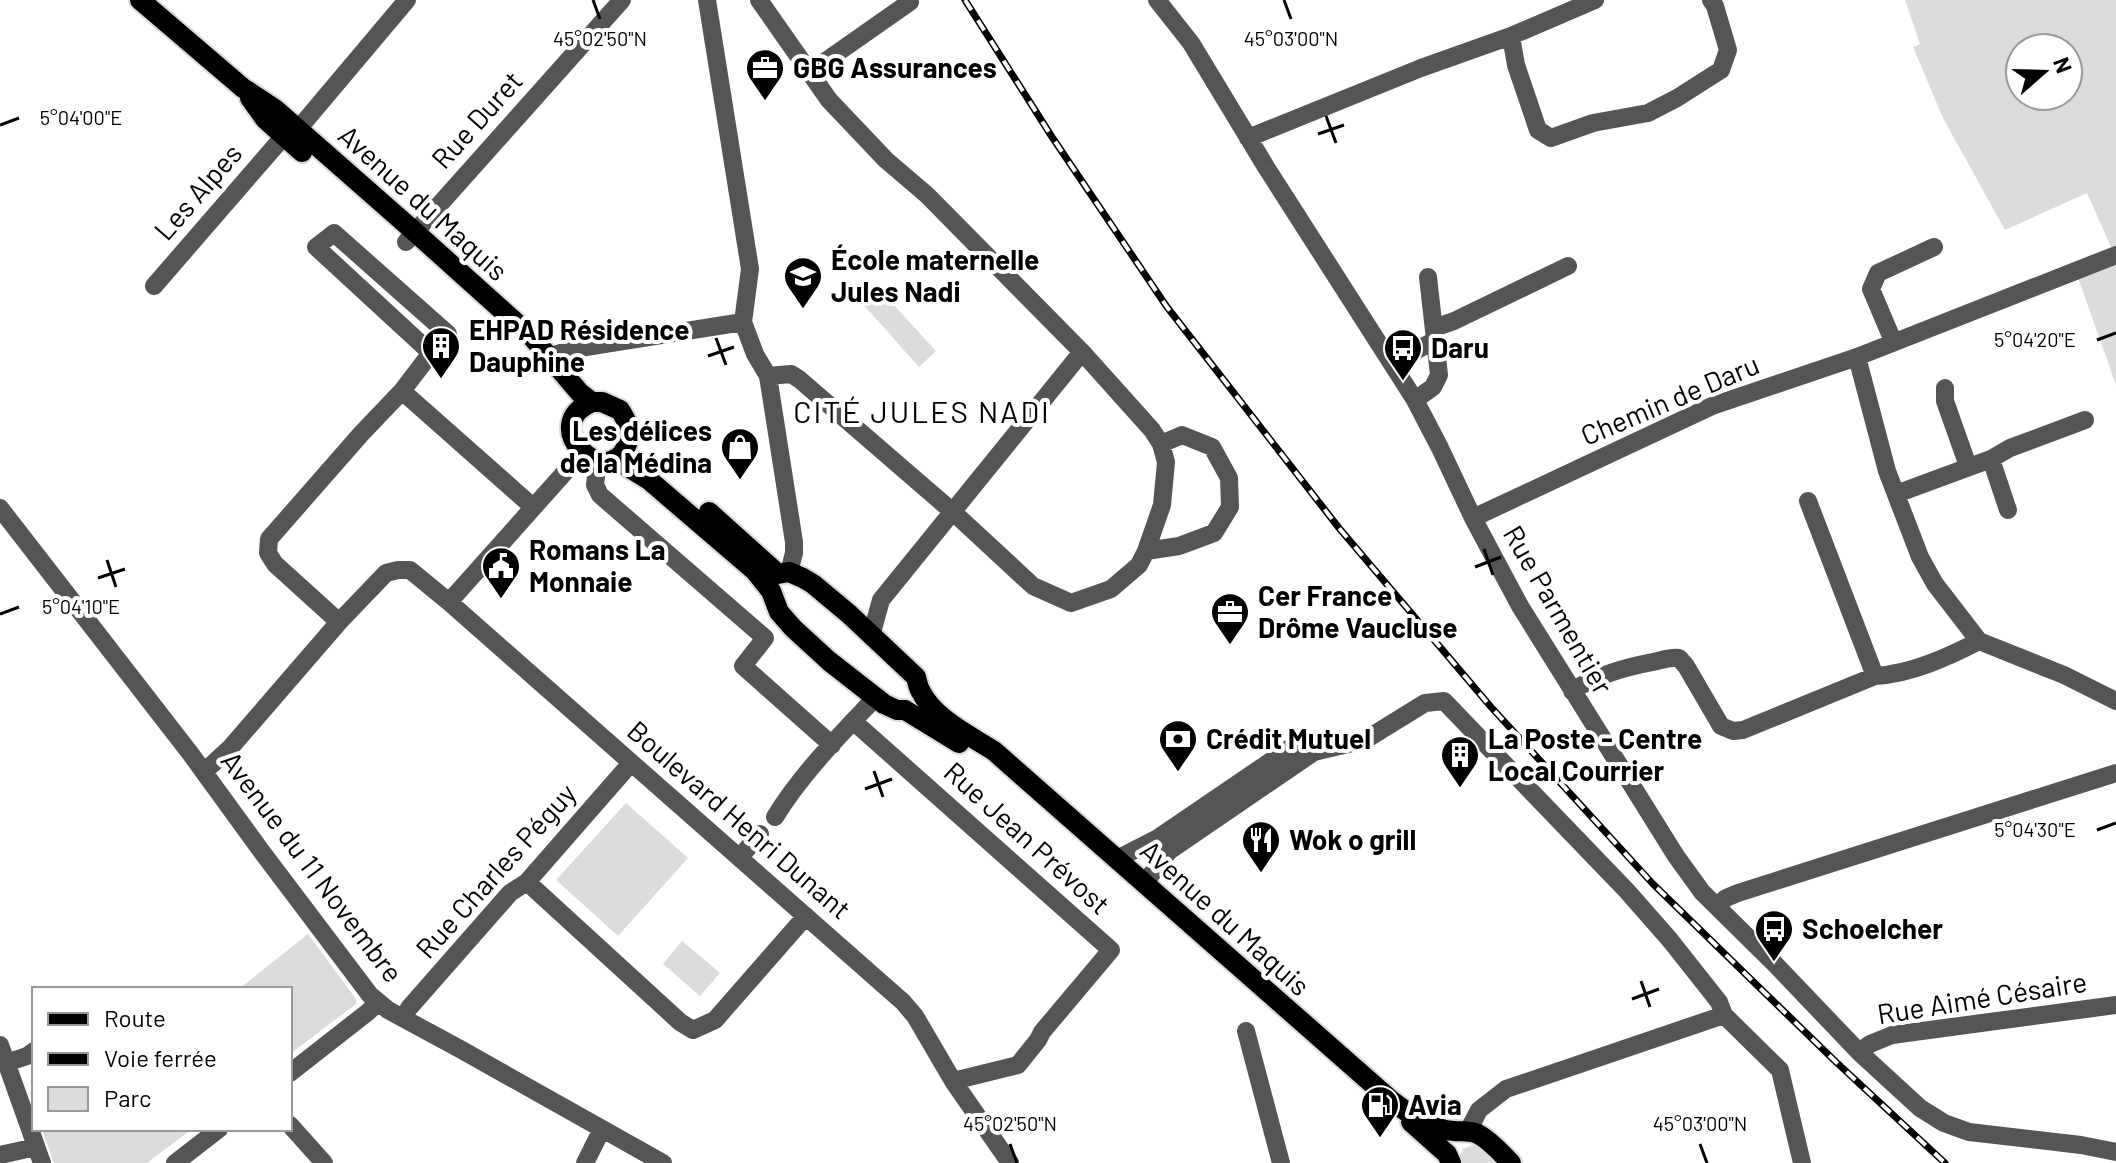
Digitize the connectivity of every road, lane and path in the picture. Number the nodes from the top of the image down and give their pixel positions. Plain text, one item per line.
1 (140, 0) edge
2 (407, 0) edge
3 (622, 0) edge
4 (759, 0) edge
5 (1157, 0) edge
6 (1595, 0) edge
7 (1711, 0) edge
8 (706, 1) edge
9 (910, 2) dead end
10 (1511, 36) junction
11 (810, 72) junction
12 (291, 132) junction
13 (1248, 138) junction
14 (410, 237) junction
15 (1934, 247) dead end
16 (2116, 255) edge
17 (1568, 266) dead end
18 (1428, 277) dead end
19 (154, 286) dead end
20 (743, 322) junction
21 (1434, 334) junction
22 (1893, 341) junction
23 (1082, 352) junction
24 (431, 353) junction
25 (1857, 357) junction
26 (546, 360) junction
27 (1392, 364) junction
28 (768, 376) junction
29 (1945, 388) dead end
30 (402, 391) junction
31 (1415, 400) junction
32 (592, 402) junction
33 (574, 418) junction
34 (2085, 420) dead end
35 (628, 441) junction
36 (1161, 444) junction
37 (598, 457) junction
38 (1991, 459) junction
39 (1968, 466) junction
40 (1896, 494) junction
41 (1808, 501) dead end
42 (533, 507) junction
43 (0, 508) edge
44 (2008, 510) dead end
45 (953, 512) junction
46 (1473, 518) junction
47 (1146, 551) junction
48 (783, 574) junction
49 (881, 600) junction
50 (449, 602) junction
51 (849, 614) junction
52 (339, 622) junction
53 (871, 636) junction
54 (1979, 641) junction
55 (1875, 676) junction
56 (920, 689) junction
57 (1572, 691) junction
58 (875, 698) junction
59 (2116, 701) edge
60 (905, 710) junction
61 (853, 721) junction
62 (832, 745) junction
63 (631, 763) junction
64 (204, 772) junction
65 (2116, 773) edge
66 (1022, 776) junction
67 (775, 817) dead end
68 (760, 834) dead end
69 (1164, 845) junction
70 (740, 857) junction
71 (1117, 859) junction
72 (527, 882) junction
73 (1144, 884) junction
74 (1717, 906) junction
75 (806, 916) junction
76 (378, 1002) junction
77 (2116, 1005) edge
78 (1724, 1015) junction
79 (404, 1017) junction
80 (1246, 1031) dead end
81 (32, 1052) edge
82 (1859, 1052) junction
83 (3, 1054) edge
84 (292, 1071) edge
85 (953, 1081) junction
86 (1392, 1101) junction
87 (292, 1127) edge
88 (602, 1129) junction
89 (216, 1131) edge
90 (1462, 1131) junction
91 (2116, 1152) edge
92 (0, 1155) edge
93 (39, 1155) edge
94 (1449, 1159) edge
95 (175, 1163) edge
96 (324, 1163) edge
97 (585, 1163) edge
98 (663, 1163) edge
99 (1010, 1163) edge
100 (1281, 1163) edge
101 (1511, 1163) edge
102 (1802, 1163) edge

1 - 12 main road, Avenue du Maquis
2 - 12 street, Les Alpes
3 - 14 street, Rue Duret
4 - 11 street
5 - 13 street, Rue Parmentier
6 - 10 street
7 - 10 street
8 - 20 street
9 - 11 street
10 - 13 street
11 - 23 street
12 - 14 main road, Avenue du Maquis
12 - 19 street, Les Alpes
13 - 27 street, Rue Parmentier
14 - 26 main road, Avenue du Maquis
15 - 22 street
16 - 22 street, Chemin de Daru
17 - 21 street
18 - 21 street
20 - 26 street
20 - 28 street
21 - 27 street
21 - 31 street
22 - 25 street, Chemin de Daru
23 - 36 street
23 - 45 street
24 - 24 street
24 - 30 street
25 - 40 street
25 - 46 street, Chemin de Daru
26 - 32 main road, Avenue du Maquis
26 - 33 main road, Avenue du Maquis
27 - 31 street, Rue Parmentier
28 - 45 street
28 - 48 street
29 - 39 street
30 - 42 street
30 - 52 street
31 - 46 street, Rue Parmentier
32 - 33 main road
32 - 35 main road, Avenue du Maquis
33 - 37 main road, Avenue du Maquis
34 - 38 street
35 - 37 main road
35 - 48 main road, Avenue du Maquis
36 - 47 street
36 - 47 street
37 - 42 street
37 - 48 main road, Avenue du Maquis
37 - 62 street
38 - 39 street
38 - 44 street
39 - 40 street
40 - 54 street
41 - 55 street
42 - 50 street
43 - 64 street, Avenue du 11 Novembre
45 - 47 street
45 - 49 street
46 - 57 street, Rue Parmentier
48 - 51 main road, Avenue du Maquis
48 - 58 main road, Avenue du Maquis
49 - 51 street
49 - 53 street
50 - 52 street, Boulevard Henri Dunant
50 - 63 street, Boulevard Henri Dunant
51 - 53 main road, Avenue du Maquis
52 - 64 street
53 - 56 main road, Avenue du Maquis
54 - 55 street
54 - 59 street
55 - 57 street
56 - 60 main road
56 - 66 main road, Avenue du Maquis
57 - 74 street, Rue Parmentier
58 - 60 main road, Avenue du Maquis
58 - 61 street
60 - 66 main road, Avenue du Maquis
61 - 62 street
61 - 85 street, Rue Jean Prévost
62 - 67 street
63 - 70 street, Boulevard Henri Dunant
63 - 72 street, Rue Charles Péguy
64 - 76 street, Avenue du 11 Novembre
65 - 74 street
66 - 71 main road, Avenue du Maquis
68 - 70 street
69 - 71 street
69 - 73 street
69 - 78 street
70 - 75 street, Boulevard Henri Dunant
71 - 73 main road, Avenue du Maquis
72 - 75 street
72 - 79 street, Rue Charles Péguy
73 - 86 main road, Avenue du Maquis
74 - 82 street, Rue Parmentier
75 - 85 street, Boulevard Henri Dunant
76 - 79 street, Avenue du 11 Novembre
76 - 84 street
77 - 82 street, Rue Aimé Césaire
78 - 90 street
78 - 102 street
79 - 88 street, Avenue du 11 Novembre
80 - 100 street
81 - 83 street
82 - 91 street, Rue Parmentier
83 - 93 street
85 - 99 street, Boulevard Henri Dunant
86 - 90 main road, Avenue du Maquis
86 - 94 main road, Avenue du Maquis
87 - 96 street
88 - 97 street
88 - 98 street, Avenue du 11 Novembre
89 - 95 street
90 - 94 main road, Avenue du Maquis
90 - 101 main road, Avenue du Maquis
92 - 93 street

